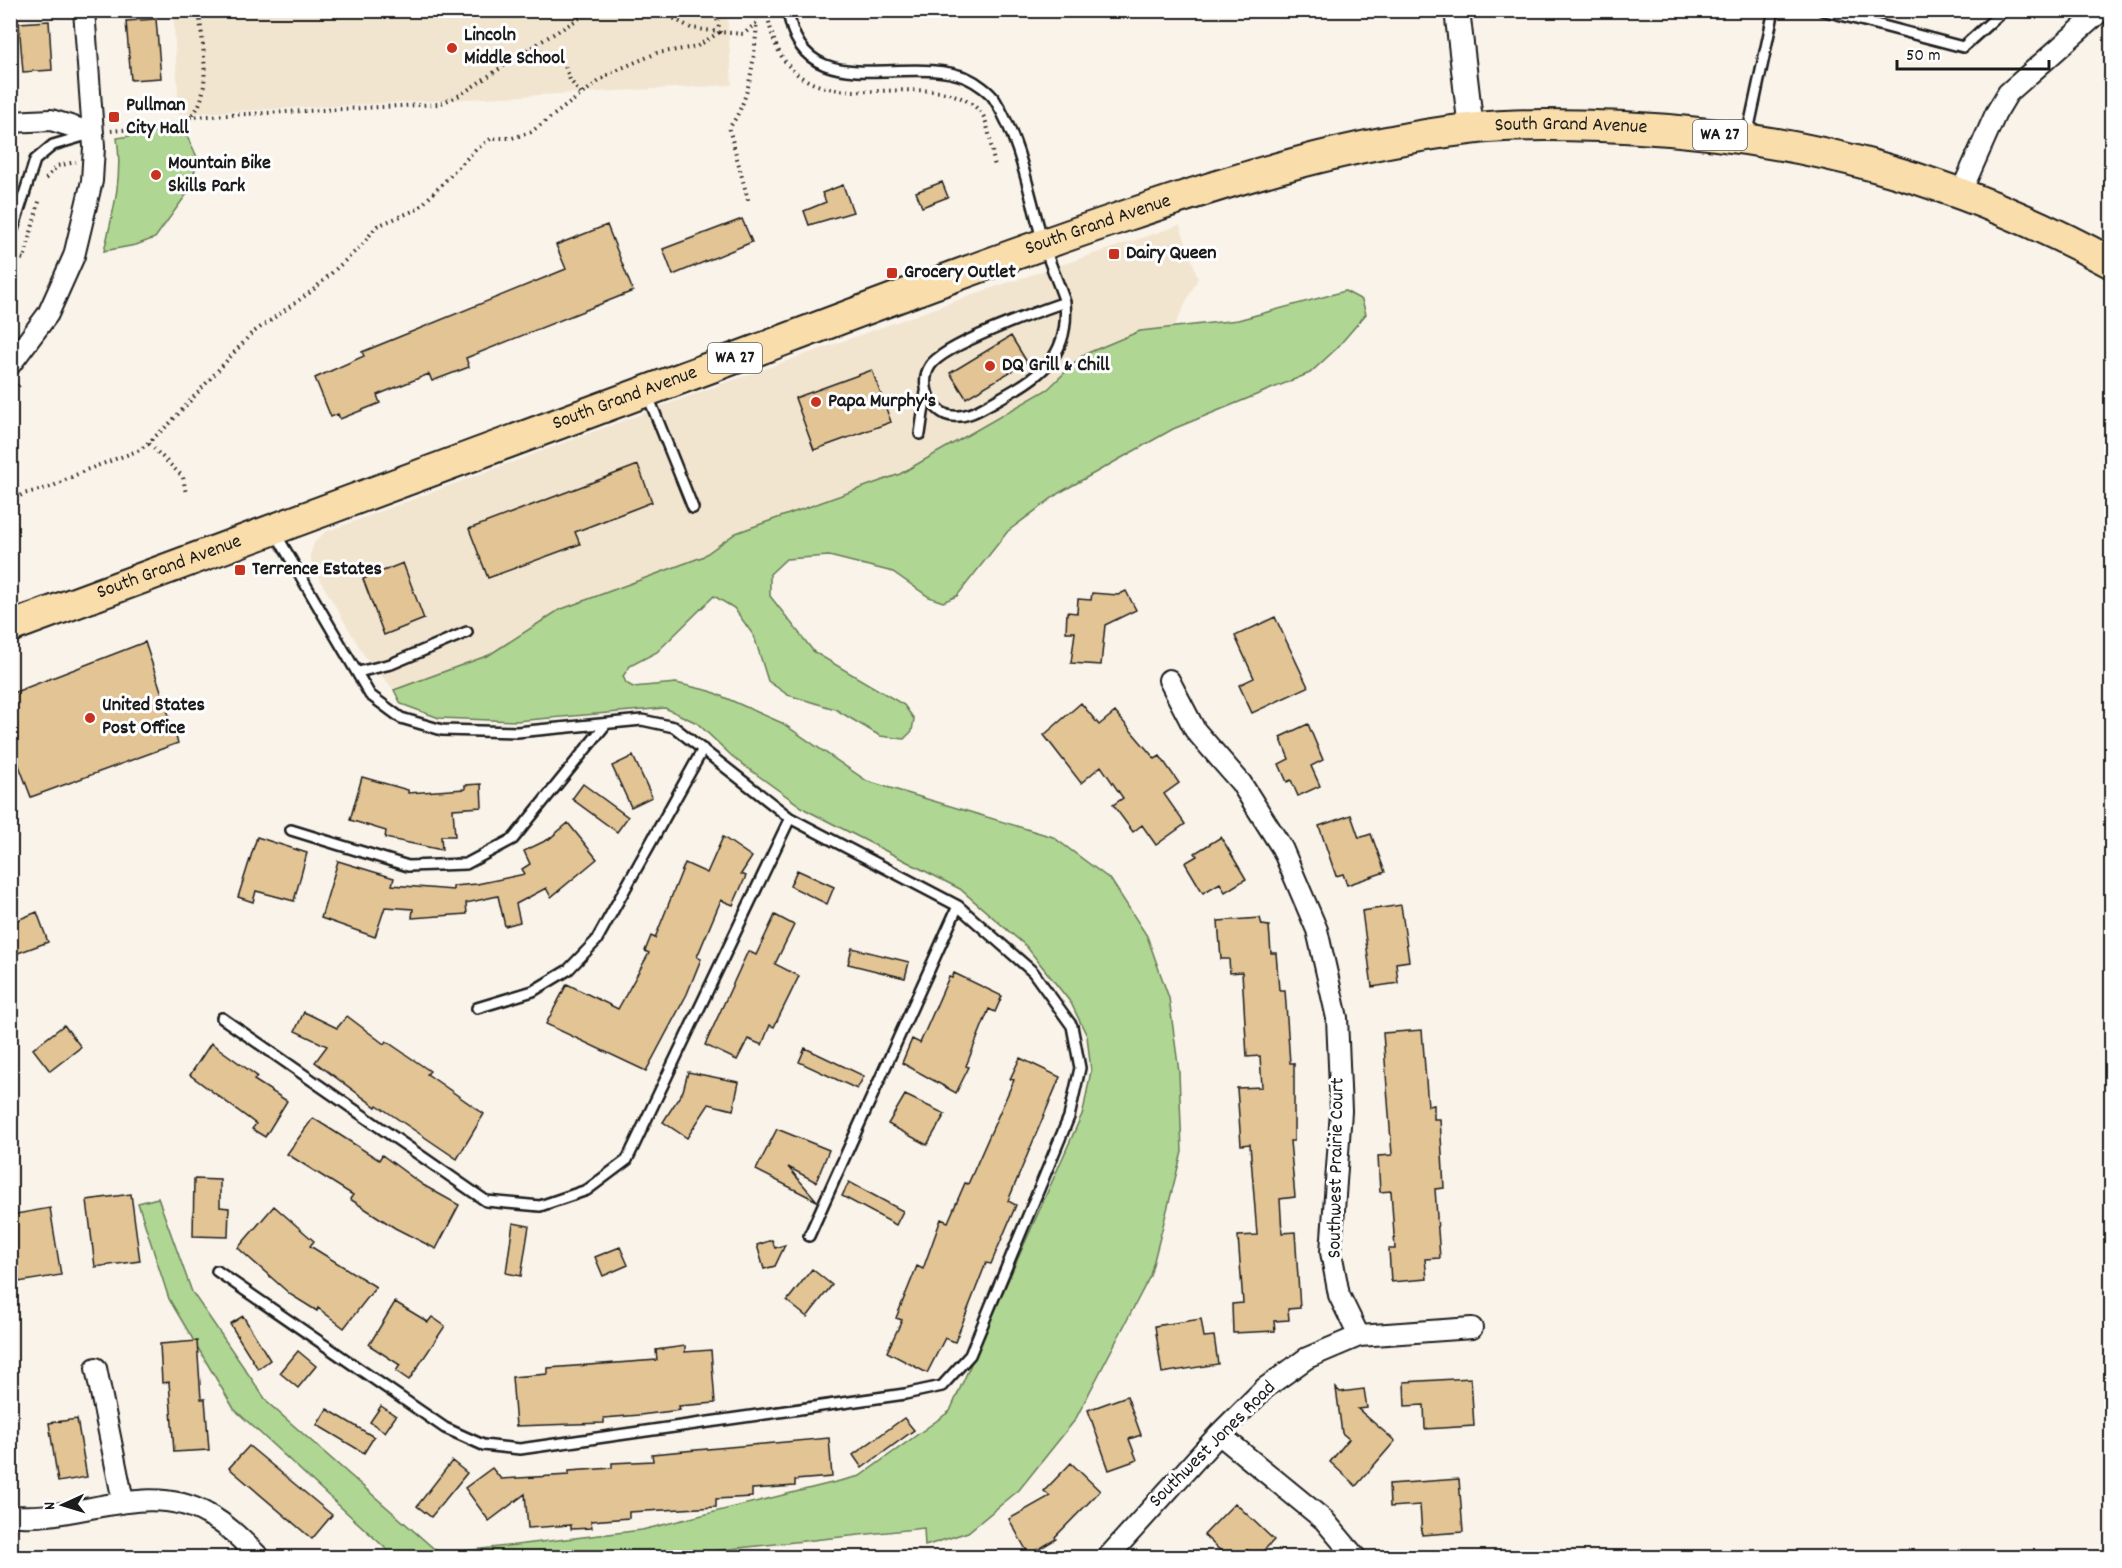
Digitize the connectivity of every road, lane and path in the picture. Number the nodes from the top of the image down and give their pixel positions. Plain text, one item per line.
1 (84, 10) edge
2 (199, 10) edge
3 (593, 10) edge
4 (658, 10) edge
5 (715, 10) edge
6 (759, 10) edge
7 (767, 10) edge
8 (788, 10) edge
9 (1457, 10) edge
10 (1774, 10) edge
11 (1821, 10) edge
12 (2004, 10) edge
13 (2102, 10) edge
14 (757, 22) junction
15 (720, 32) junction
16 (526, 51) junction
17 (581, 93) junction
18 (190, 117) junction
19 (10, 122) edge
20 (1471, 129) junction
21 (93, 134) junction
22 (1746, 138) junction
23 (93, 162) junction
24 (995, 167) dead end
25 (44, 186) dead end
26 (1962, 192) junction
27 (41, 197) dead end
28 (748, 200) dead end
29 (10, 239) edge
30 (1043, 243) junction
31 (10, 256) edge
32 (2112, 263) edge
33 (1065, 302) junction
34 (10, 365) edge
35 (645, 391) junction
36 (926, 392) junction
37 (920, 434) dead end
38 (148, 444) junction
39 (186, 494) dead end
40 (10, 502) edge
41 (693, 508) dead end
42 (273, 529) junction
43 (10, 627) edge
44 (467, 632) dead end
45 (358, 672) junction
46 (1169, 680) dead end
47 (606, 724) junction
48 (703, 749) junction
49 (790, 818) junction
50 (291, 830) dead end
51 (958, 906) junction
52 (477, 1008) dead end
53 (222, 1018) dead end
54 (809, 1236) dead end
55 (217, 1271) dead end
56 (1472, 1328) dead end
57 (1359, 1336) junction
58 (96, 1368) dead end
59 (1219, 1434) junction
60 (123, 1501) junction
61 (10, 1516) edge
62 (260, 1557) edge
63 (1107, 1557) edge
64 (1356, 1557) edge

1 - 21 street
2 - 18 path
3 - 16 path
4 - 15 path
5 - 15 path
6 - 14 path
7 - 24 path
8 - 30 lane
9 - 20 street
10 - 22 lane
11 - 12 lane
13 - 26 street
14 - 15 path
14 - 28 path
15 - 17 path
16 - 17 path
16 - 18 path
17 - 38 path
18 - 21 path
19 - 21 street
20 - 22 main road, South Grand Avenue / WA 27
20 - 30 main road, South Grand Avenue / WA 27
21 - 23 street
21 - 29 lane
22 - 26 main road, South Grand Avenue / WA 27
23 - 25 path
23 - 34 street
26 - 32 main road, South Grand Avenue / WA 27
27 - 31 path
30 - 33 lane
30 - 35 main road, South Grand Avenue / WA 27
33 - 36 lane
33 - 36 lane
35 - 41 lane
35 - 42 main road, South Grand Avenue / WA 27
36 - 37 lane
38 - 39 path
38 - 40 path
42 - 43 main road, South Grand Avenue / WA 27
42 - 45 lane
44 - 45 lane
45 - 47 lane
46 - 57 street, Southwest Prairie Court
47 - 48 lane
47 - 50 lane
48 - 49 lane
48 - 52 lane
49 - 51 lane
49 - 53 lane
51 - 54 lane
51 - 55 lane
56 - 57 street, Southwest Jones Road
57 - 59 street, Southwest Jones Road
58 - 60 street
59 - 63 street, Southwest Jones Road
59 - 64 street
60 - 61 street
60 - 62 street

